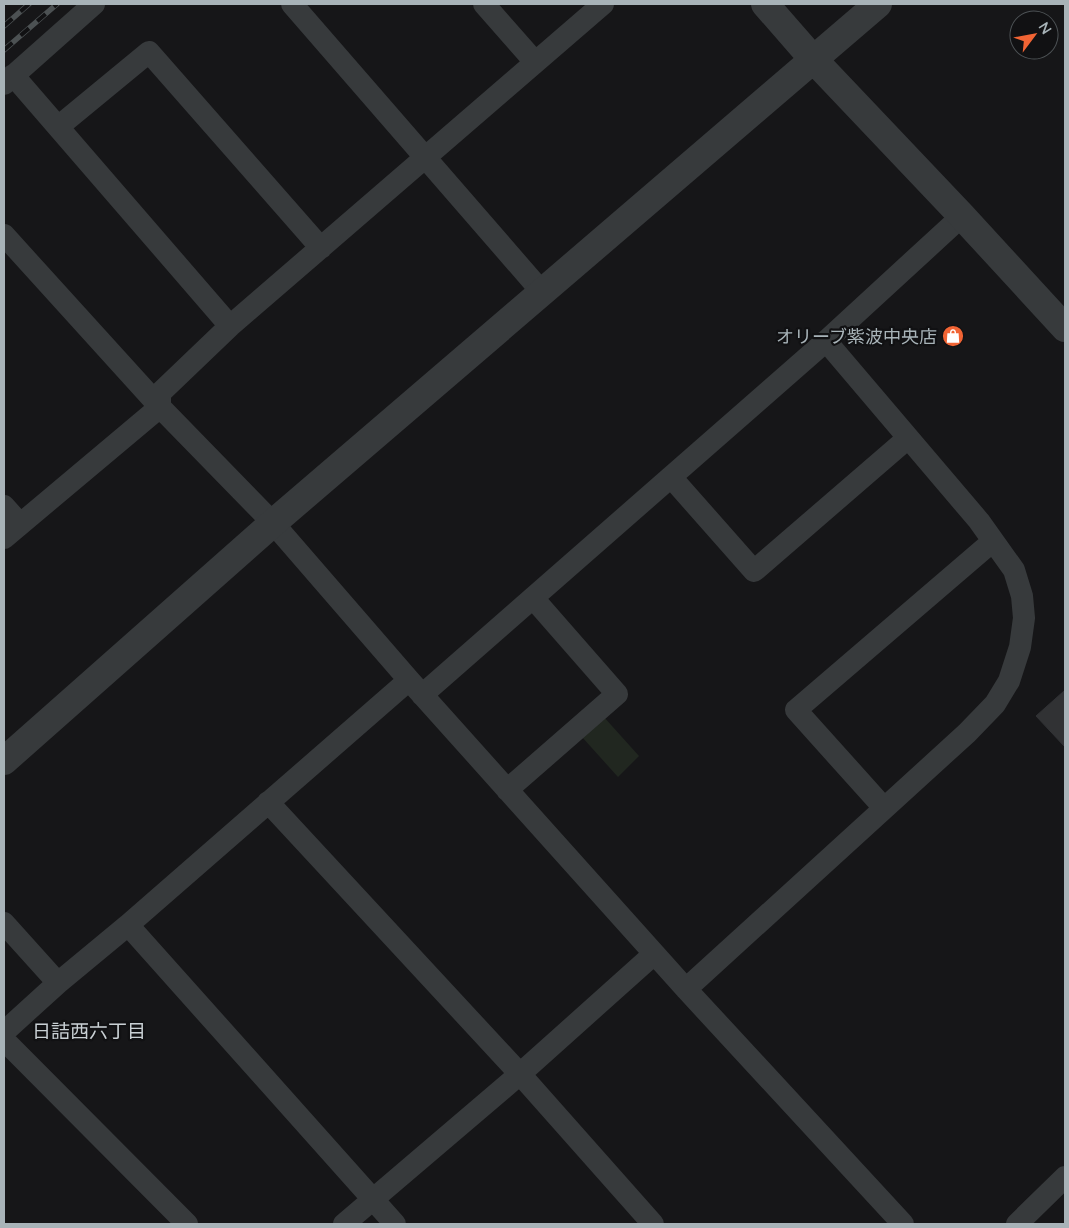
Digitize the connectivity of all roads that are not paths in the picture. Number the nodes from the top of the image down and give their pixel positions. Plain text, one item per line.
1 (94, 4) edge
2 (484, 4) edge
3 (602, 4) edge
4 (765, 4) edge
5 (878, 4) edge
6 (300, 7) edge
7 (813, 59) junction
8 (535, 62) junction
9 (9, 79) edge
10 (58, 127) junction
11 (426, 158) junction
12 (962, 216) junction
13 (4, 235) edge
14 (321, 248) junction
15 (542, 292) junction
16 (230, 326) junction
17 (1065, 328) edge
18 (826, 341) junction
19 (160, 407) junction
20 (908, 438) junction
21 (671, 477) junction
22 (4, 506) edge
23 (273, 524) junction
24 (12, 531) edge
25 (993, 541) junction
26 (533, 598) junction
27 (416, 687) junction
28 (4, 761) edge
29 (508, 790) junction
30 (268, 802) junction
31 (884, 808) junction
32 (4, 923) edge
33 (128, 925) junction
34 (654, 954) junction
35 (58, 983) junction
36 (686, 990) junction
37 (4, 1032) edge
38 (4, 1040) edge
39 (520, 1074) junction
40 (1065, 1177) edge
41 (373, 1200) junction
42 (897, 1222) edge
43 (187, 1224) edge
44 (344, 1224) edge
45 (395, 1224) edge
46 (653, 1224) edge
47 (1017, 1224) edge

1 - 9 street
2 - 8 street
3 - 8 street
4 - 7 street
5 - 7 street
6 - 11 street
7 - 12 street
7 - 15 street
8 - 11 street
9 - 10 street
10 - 14 street
10 - 16 street
11 - 14 street
11 - 15 street
12 - 17 street
12 - 18 street
13 - 19 street
14 - 16 street
15 - 23 street
16 - 19 street
18 - 20 street
18 - 21 street
19 - 23 street
19 - 24 street
20 - 21 street
20 - 25 street
21 - 26 street
22 - 24 street
23 - 27 street
23 - 28 street
25 - 31 street
25 - 31 street
26 - 27 street
26 - 29 street
27 - 29 street
27 - 30 street
29 - 34 street
30 - 33 street
30 - 39 street
31 - 36 street
32 - 35 street
33 - 35 street
33 - 41 street
34 - 36 street
34 - 39 street
35 - 37 street
36 - 42 street
38 - 43 street
39 - 41 street
39 - 46 street
40 - 47 street
41 - 44 street
41 - 45 street

